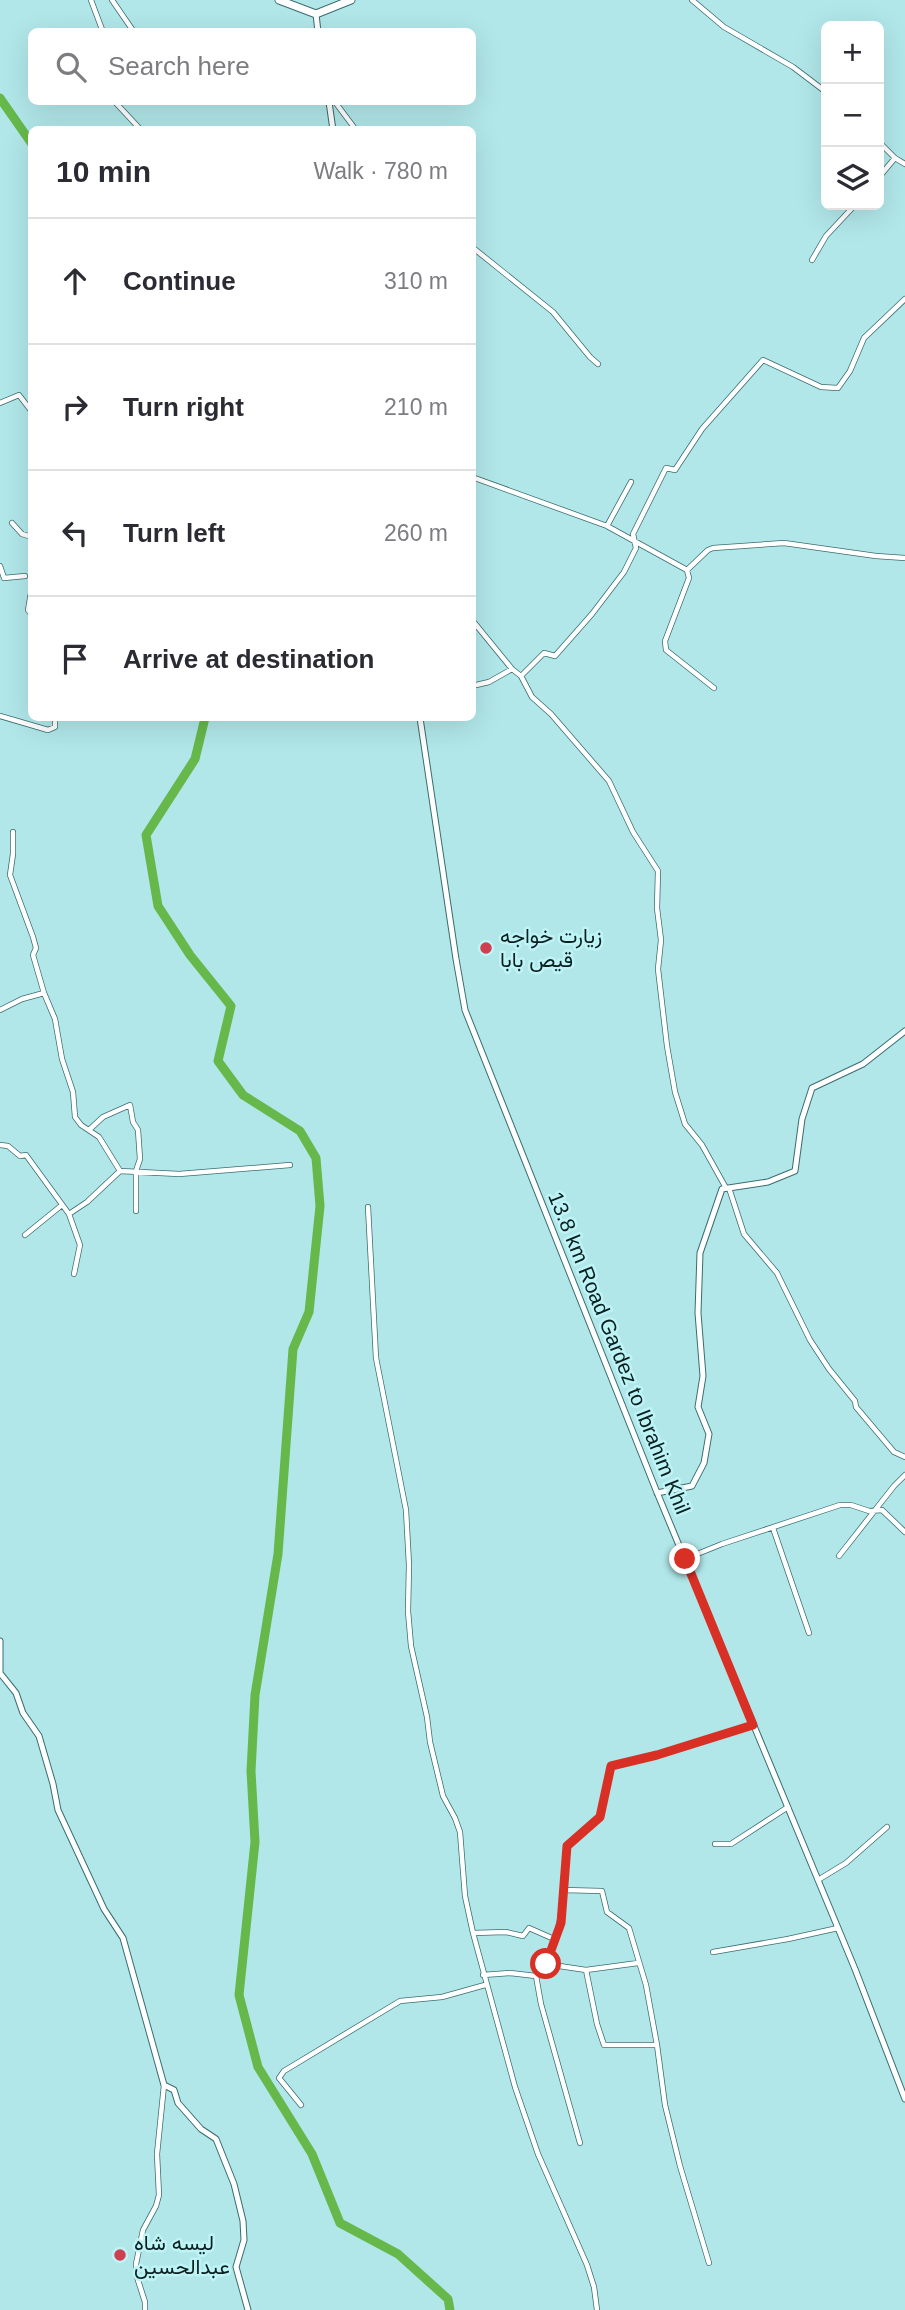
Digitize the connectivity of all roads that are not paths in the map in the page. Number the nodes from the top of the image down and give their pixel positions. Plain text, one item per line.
1 (91, 0) edge
2 (112, 0) edge
3 (279, 0) edge
4 (351, 0) edge
5 (692, 0) edge
6 (292, 2) edge
7 (316, 14) junction
8 (102, 28) edge
9 (131, 28) edge
10 (318, 28) edge
11 (821, 88) edge
12 (117, 105) edge
13 (329, 105) edge
14 (337, 105) edge
15 (137, 126) edge
16 (332, 126) edge
17 (353, 126) edge
18 (884, 147) edge
19 (895, 158) junction
20 (905, 164) edge
21 (884, 171) edge
22 (850, 210) edge
23 (476, 250) edge
24 (812, 260) dead end
25 (905, 299) edge
26 (598, 364) dead end
27 (0, 403) edge
28 (28, 407) edge
29 (476, 478) edge
30 (631, 482) dead end
31 (12, 523) dead end
32 (607, 526) junction
33 (28, 536) edge
34 (634, 541) junction
35 (905, 558) edge
36 (0, 566) edge
37 (687, 570) junction
38 (25, 576) dead end
39 (476, 625) edge
40 (512, 669) junction
41 (521, 676) junction
42 (476, 685) edge
43 (714, 688) dead end
44 (0, 716) edge
45 (55, 721) edge
46 (420, 721) edge
47 (13, 832) dead end
48 (44, 993) junction
49 (0, 1010) edge
50 (905, 1031) edge
51 (89, 1130) junction
52 (0, 1145) edge
53 (289, 1165) dead end
54 (120, 1171) junction
55 (136, 1171) junction
56 (727, 1188) junction
57 (62, 1205) junction
58 (368, 1207) dead end
59 (136, 1211) dead end
60 (69, 1214) junction
61 (25, 1235) dead end
62 (74, 1274) dead end
63 (904, 1454) edge
64 (905, 1475) edge
65 (657, 1493) junction
66 (876, 1510) junction
67 (773, 1528) junction
68 (905, 1532) edge
69 (839, 1556) dead end
70 (685, 1559) junction
71 (810, 1633) dead end
72 (0, 1641) edge
73 (753, 1725) junction
74 (788, 1807) junction
75 (887, 1827) dead end
76 (715, 1844) dead end
77 (818, 1880) junction
78 (564, 1890) junction
79 (838, 1928) junction
80 (472, 1933) junction
81 (555, 1939) junction
82 (713, 1952) dead end
83 (639, 1963) junction
84 (546, 1964) junction
85 (586, 1970) junction
86 (483, 1975) junction
87 (536, 1976) junction
88 (485, 1985) junction
89 (657, 2045) junction
90 (168, 2087) junction
91 (905, 2099) edge
92 (302, 2105) dead end
93 (580, 2143) dead end
94 (709, 2263) dead end
95 (145, 2310) edge
96 (248, 2310) edge
97 (597, 2310) edge

1 - 8 street
2 - 9 street
3 - 6 highway
4 - 7 highway
5 - 11 street
6 - 7 highway
7 - 10 street
12 - 15 street
13 - 16 street
14 - 17 street
18 - 19 street
19 - 20 street
19 - 21 street
22 - 24 street
23 - 26 street
25 - 34 street
27 - 28 street
29 - 32 street
30 - 32 street
31 - 33 street
32 - 34 street
34 - 37 street
34 - 41 street
35 - 37 street
36 - 38 street
37 - 43 street
39 - 40 street
40 - 41 street
40 - 42 street
41 - 56 street
44 - 45 street
46 - 65 street, 13.8 km Road Gardez to Ibrahim Khil
47 - 48 street
48 - 49 street
48 - 51 street
50 - 56 street
51 - 54 street
51 - 55 street
52 - 57 street
53 - 55 street
54 - 55 street
54 - 60 street
55 - 59 street
56 - 63 street
56 - 65 street
57 - 60 street
57 - 61 street
58 - 80 street
60 - 62 street
64 - 66 street
65 - 70 street, 13.8 km Road Gardez to Ibrahim Khil
66 - 67 street
66 - 68 street
66 - 69 street
67 - 70 street
67 - 71 street
70 - 73 street, 13.8 km Road Gardez to Ibrahim Khil
72 - 90 street
73 - 74 street, 13.8 km Road Gardez to Ibrahim Khil
73 - 78 street
74 - 76 street
74 - 77 street, 13.8 km Road Gardez to Ibrahim Khil
75 - 77 street
77 - 79 street, 13.8 km Road Gardez to Ibrahim Khil
78 - 81 street
78 - 83 street
79 - 82 street
79 - 91 street, 13.8 km Road Gardez to Ibrahim Khil
80 - 81 street
80 - 86 street
81 - 84 street
83 - 85 street
83 - 89 street
84 - 85 street
84 - 87 street
85 - 89 street
86 - 87 street
86 - 88 street
87 - 93 street
88 - 92 street
88 - 97 street
89 - 94 street
90 - 95 street
90 - 96 street

